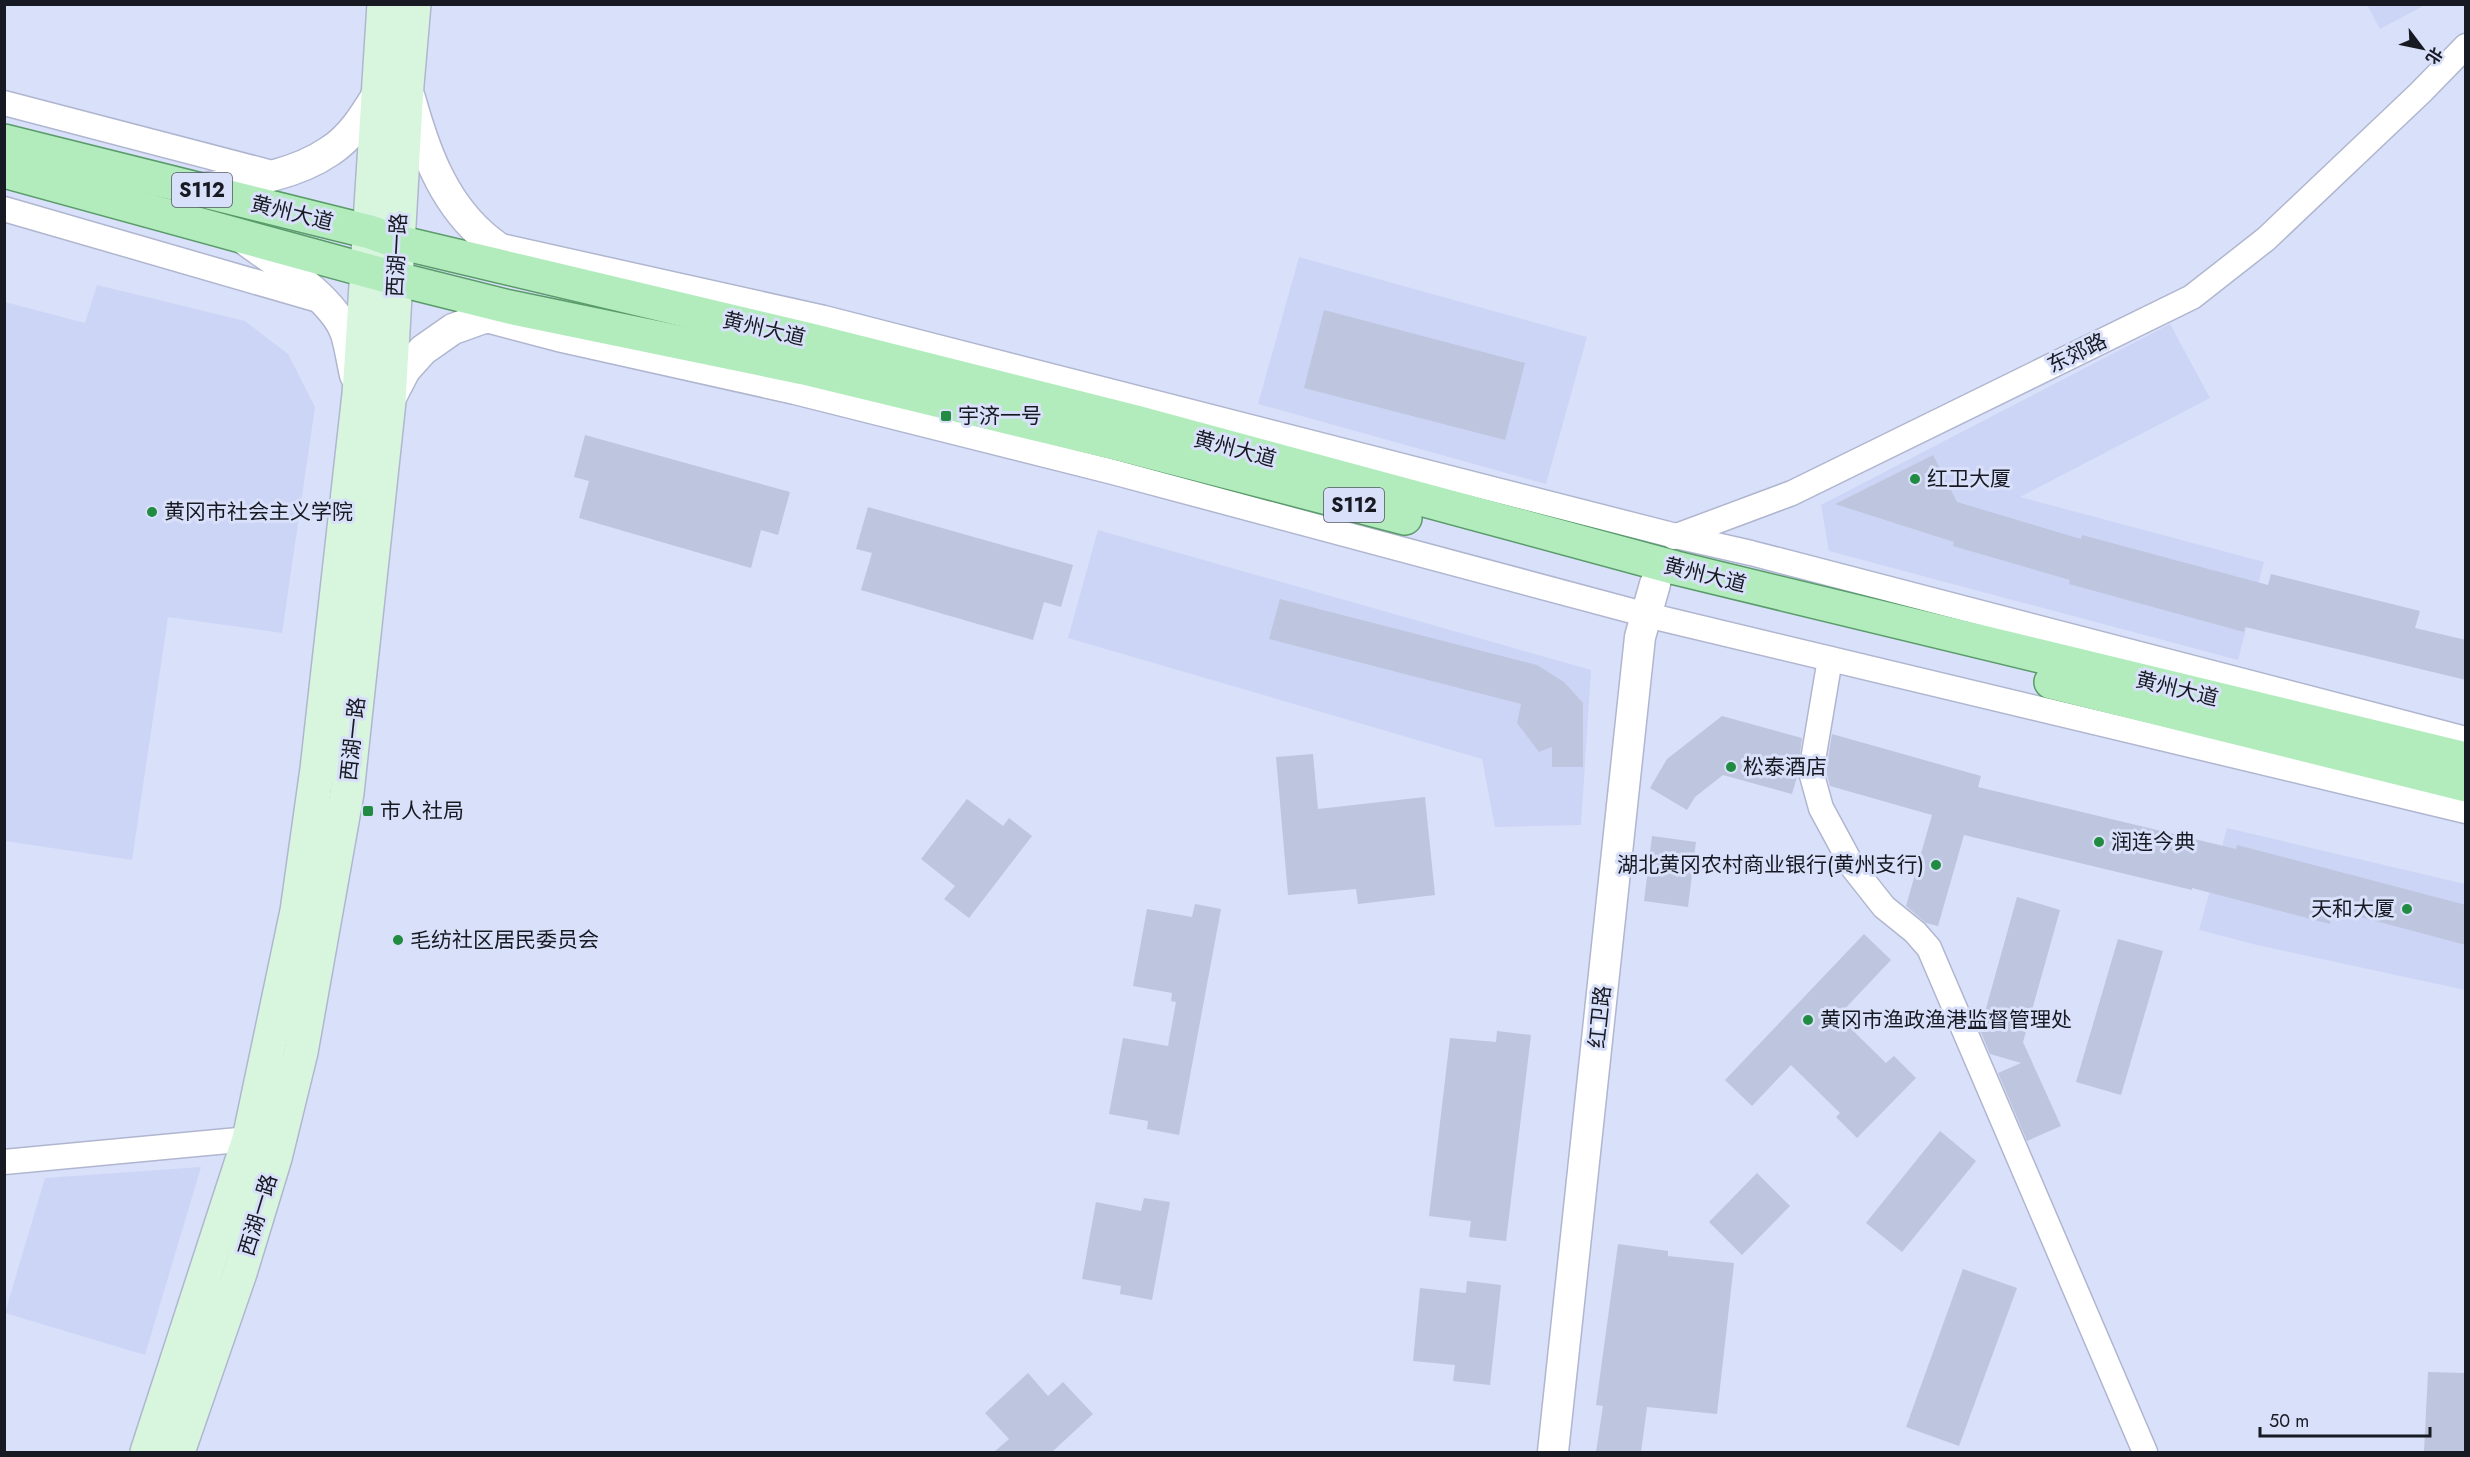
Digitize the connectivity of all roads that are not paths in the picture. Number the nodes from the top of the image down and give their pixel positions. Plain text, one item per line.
1 (384, 4) edge
2 (414, 4) edge
3 (2466, 46) edge
4 (393, 88) junction
5 (4, 103) edge
6 (4, 141) edge
7 (4, 171) edge
8 (276, 174) junction
9 (198, 189) junction
10 (4, 209) edge
11 (239, 236) junction
12 (384, 237) junction
13 (494, 244) junction
14 (382, 275) junction
15 (540, 276) junction
16 (322, 301) junction
17 (534, 311) junction
18 (481, 319) junction
19 (374, 398) junction
20 (1676, 536) junction
21 (1621, 553) junction
22 (1655, 584) junction
23 (1647, 615) junction
24 (1830, 659) junction
25 (2466, 739) edge
26 (2466, 759) edge
27 (2466, 785) edge
28 (2466, 811) edge
29 (249, 1139) junction
30 (4, 1162) edge
31 (147, 1452) edge
32 (178, 1452) edge
33 (1553, 1452) edge
34 (2145, 1452) edge

1 - 4 main road, 西湖一路
2 - 4 main road, 西湖一路
3 - 20 street, 东郊路
4 - 8 street
4 - 12 main road, 西湖一路
4 - 13 street
5 - 8 street
6 - 9 main road, 黄州大道 / S112
7 - 11 main road, 黄州大道 / S112
8 - 9 street
9 - 12 main road, 黄州大道 / S112
10 - 16 street
11 - 14 main road, 黄州大道 / S112
11 - 16 street
12 - 14 main road, 西湖一路
12 - 15 main road, 黄州大道 / S112
13 - 15 street
13 - 20 street
14 - 17 main road, 黄州大道 / S112
14 - 19 main road, 西湖一路
15 - 21 main road, 黄州大道 / S112
16 - 19 street
17 - 18 street
17 - 22 main road, 黄州大道 / S112
18 - 19 street
18 - 23 street
19 - 29 main road, 西湖一路
19 - 32 main road, 西湖一路
20 - 21 street, 东郊路
20 - 25 street
21 - 26 main road, 黄州大道 / S112
22 - 23 street, 红卫路
22 - 27 main road, 黄州大道 / S112
23 - 24 street
23 - 33 street, 红卫路
24 - 28 street
24 - 34 street
29 - 30 street
29 - 31 main road, 西湖一路

